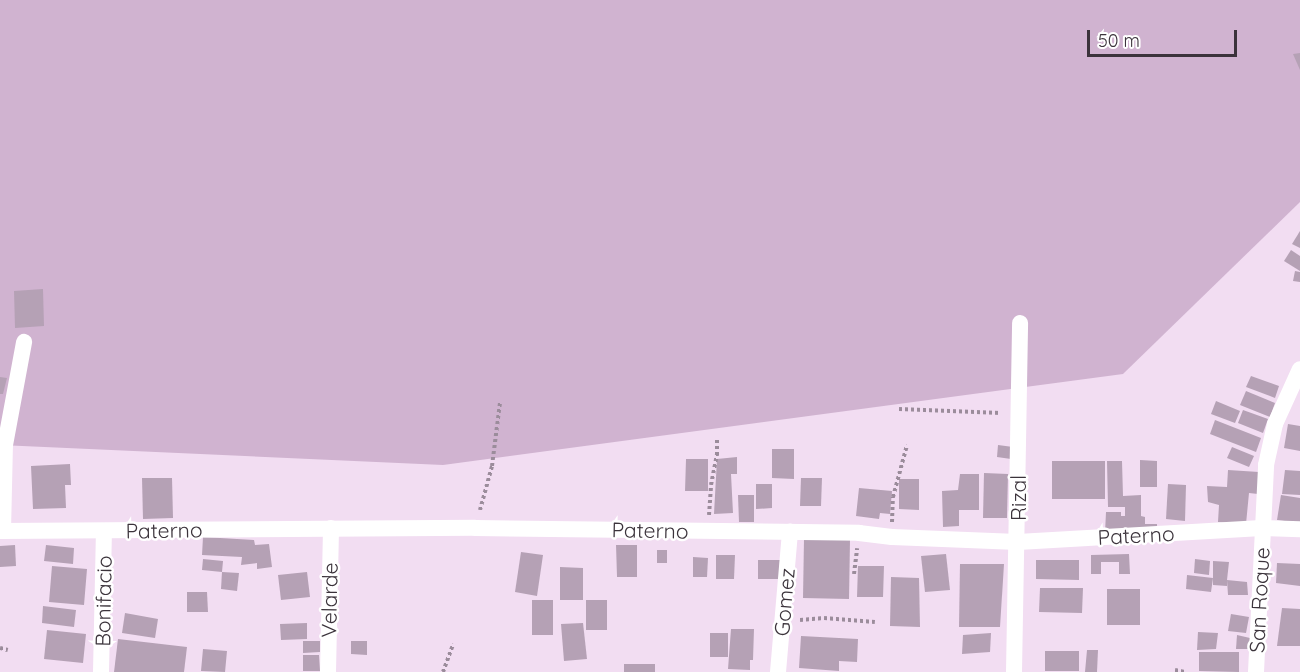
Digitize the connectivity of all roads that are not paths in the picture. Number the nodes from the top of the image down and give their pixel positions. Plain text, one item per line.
1 (1020, 323) dead end
2 (24, 342) dead end
3 (1300, 369) edge
4 (331, 528) junction
5 (1262, 528) junction
6 (1300, 529) edge
7 (2, 531) edge
8 (104, 531) junction
9 (790, 532) junction
10 (1018, 542) junction
11 (101, 672) edge
12 (328, 672) edge
13 (778, 672) edge
14 (1014, 672) edge
15 (1256, 672) edge

1 - 10 street, Rizal
2 - 7 street
3 - 5 street, San Roque
4 - 8 street, Paterno
4 - 9 street, Paterno
4 - 12 street, Velarde
5 - 6 street, Paterno
5 - 10 street, Paterno
5 - 15 street, San Roque
7 - 8 street, Paterno
8 - 11 street, Bonifacio
9 - 10 street, Paterno
9 - 13 street, Gomez
10 - 14 street, Rizal

